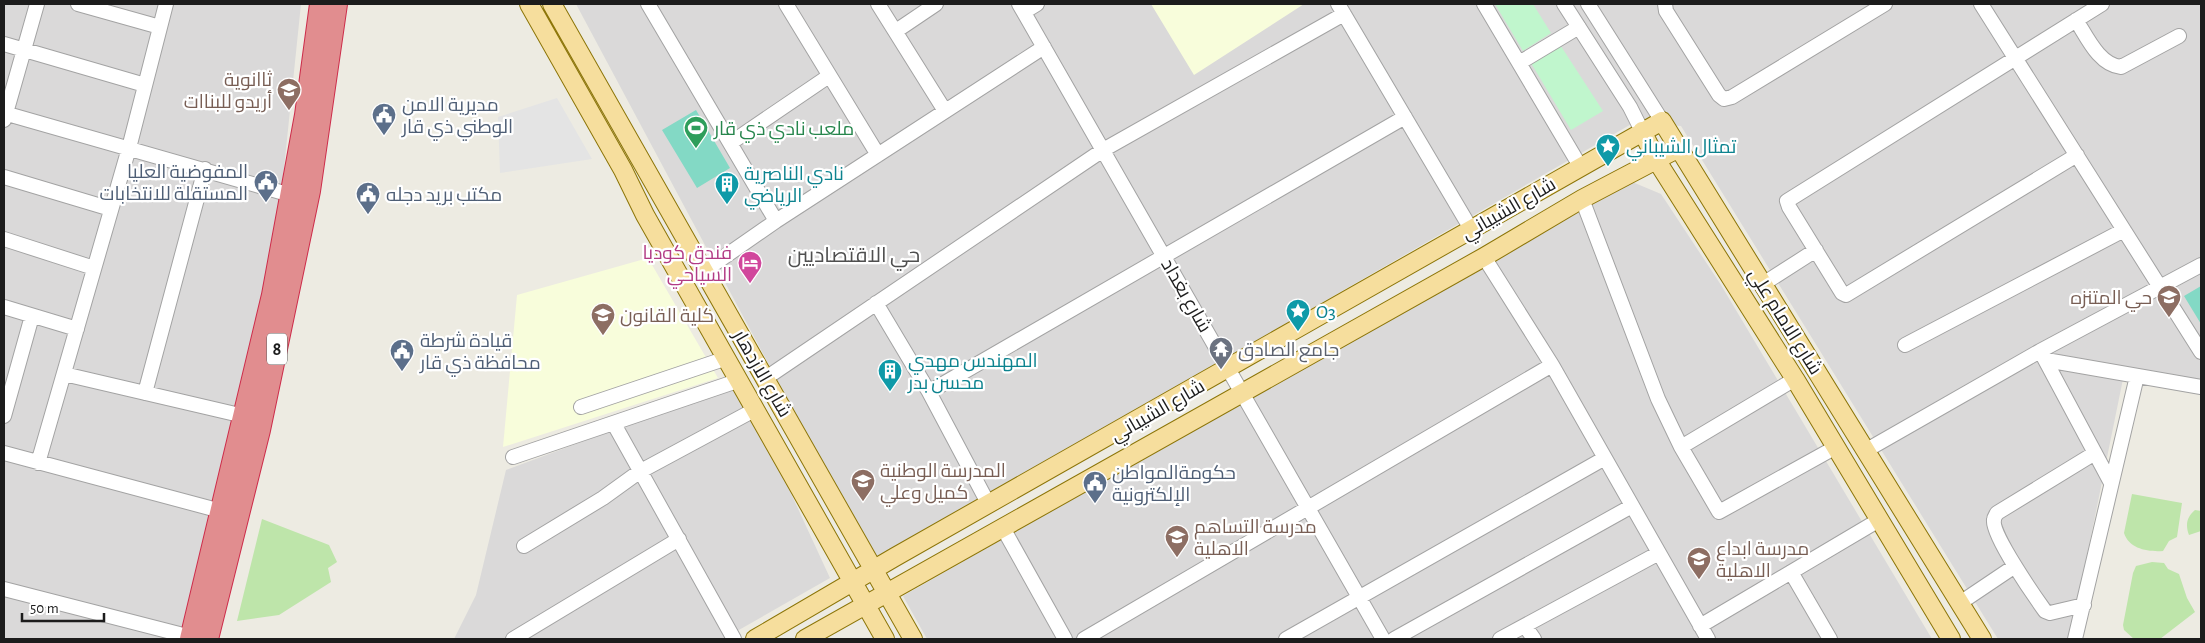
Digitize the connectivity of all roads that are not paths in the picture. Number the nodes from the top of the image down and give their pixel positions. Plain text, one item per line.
1 (36, 4) edge
2 (78, 4) edge
3 (166, 4) edge
4 (320, 4) edge
5 (337, 4) edge
6 (529, 4) edge
7 (552, 4) edge
8 (648, 4) edge
9 (786, 4) edge
10 (878, 4) edge
11 (936, 4) edge
12 (1038, 4) edge
13 (1484, 4) edge
14 (1564, 4) edge
15 (1588, 4) edge
16 (1665, 4) edge
17 (1885, 4) edge
18 (1982, 4) edge
19 (2102, 4) edge
20 (1022, 8) edge
21 (1341, 9) edge
22 (2076, 20) junction
23 (160, 27) junction
24 (1579, 27) junction
25 (896, 31) junction
26 (2179, 36) dead end
27 (4, 44) edge
28 (1044, 47) junction
29 (23, 51) junction
30 (2015, 58) junction
31 (1519, 62) junction
32 (829, 76) junction
33 (145, 86) junction
34 (945, 111) junction
35 (4, 115) edge
36 (1405, 117) junction
37 (1662, 121) junction
38 (1642, 131) junction
39 (732, 142) junction
40 (129, 148) junction
41 (1679, 148) junction
42 (1103, 150) junction
43 (878, 155) junction
44 (2077, 155) junction
45 (641, 160) junction
46 (1657, 161) junction
47 (1580, 166) junction
48 (205, 169) junction
49 (623, 170) junction
50 (4, 177) edge
51 (292, 195) junction
52 (1582, 199) junction
53 (111, 209) junction
54 (776, 220) junction
55 (1471, 229) junction
56 (2124, 230) junction
57 (4, 239) edge
58 (1816, 250) junction
59 (1164, 257) junction
60 (1484, 257) junction
61 (2201, 265) edge
62 (94, 268) junction
63 (704, 271) junction
64 (1763, 284) junction
65 (2160, 286) junction
66 (876, 303) junction
67 (4, 307) edge
68 (32, 316) junction
69 (77, 329) junction
70 (1905, 345) dead end
71 (2201, 352) edge
72 (2043, 356) junction
73 (727, 358) junction
74 (1552, 365) junction
75 (1229, 368) junction
76 (64, 374) junction
77 (2137, 376) junction
78 (766, 378) junction
79 (1795, 379) junction
80 (740, 380) junction
81 (2201, 387) edge
82 (929, 392) junction
83 (1243, 392) junction
84 (145, 393) junction
85 (581, 407) dead end
86 (756, 409) junction
87 (252, 414) junction
88 (4, 416) edge
89 (614, 424) junction
90 (1682, 447) junction
91 (1836, 447) junction
92 (1865, 451) junction
93 (2095, 453) junction
94 (4, 454) edge
95 (513, 457) dead end
96 (1605, 458) junction
97 (38, 463) junction
98 (640, 472) junction
99 (2111, 483) junction
100 (989, 505) junction
101 (1632, 506) junction
102 (1308, 508) junction
103 (221, 511) junction
104 (1880, 520) junction
105 (1003, 528) junction
106 (679, 539) junction
107 (524, 546) dead end
108 (1659, 553) junction
109 (2015, 566) junction
110 (874, 570) junction
111 (1791, 572) junction
112 (853, 582) junction
113 (4, 589) edge
114 (886, 592) junction
115 (1359, 598) junction
116 (1960, 603) junction
117 (865, 604) junction
118 (2084, 605) junction
119 (1526, 626) junction
120 (1700, 626) junction
121 (196, 638) edge
122 (513, 639) edge
123 (734, 639) edge
124 (756, 639) edge
125 (805, 639) edge
126 (885, 639) edge
127 (913, 639) edge
128 (1066, 639) edge
129 (1084, 639) edge
130 (1286, 639) edge
131 (1383, 639) edge
132 (1394, 639) edge
133 (1500, 639) edge
134 (1534, 639) edge
135 (1708, 639) edge
136 (1830, 639) edge
137 (1951, 639) edge
138 (1982, 639) edge
139 (2076, 639) edge

1 - 29 street
2 - 23 street
3 - 23 street
4 - 51 highway, 8
5 - 87 highway, 8
6 - 49 main road, شارع الازدهار
7 - 45 main road, شارع الازدهار
8 - 39 street
9 - 32 street
10 - 25 street
11 - 25 street
12 - 20 street
13 - 31 street
14 - 24 street, شارع الامام علي
15 - 37 street, شارع الامام علي
16 - 17 street
18 - 30 street
19 - 22 street
20 - 28 street, شارع بغداد
21 - 36 street
21 - 42 street
22 - 26 street
22 - 30 street
23 - 33 street
24 - 31 street
24 - 38 street, شارع الامام علي
25 - 34 street
27 - 29 street
28 - 34 street
28 - 42 street, شارع بغداد
29 - 33 street
29 - 35 street
30 - 44 street
30 - 58 street
31 - 47 street
32 - 39 street
32 - 43 street
33 - 40 street
34 - 43 street
35 - 40 street
36 - 55 street
36 - 59 street
37 - 38 main road, شارع الشيباني
37 - 41 main road, شارع الامام علي
38 - 46 main road, شارع الامام علي
38 - 47 main road, شارع الشيباني
39 - 54 street
40 - 48 street
40 - 53 street
41 - 46 main road, شارع الشيباني
41 - 64 main road, شارع الامام علي
42 - 59 street, شارع بغداد
42 - 66 street
43 - 54 street
44 - 56 street
44 - 58 street
45 - 49 main road
45 - 63 main road, شارع الازدهار
46 - 52 main road, شارع الشيباني
46 - 79 main road, شارع الامام علي
47 - 55 main road, شارع الشيباني
48 - 51 street
48 - 84 street
49 - 73 main road, شارع الازدهار
50 - 53 street
51 - 87 highway, 8
52 - 60 main road, شارع الشيباني
52 - 90 street
53 - 62 street
54 - 63 street
55 - 75 main road, شارع الشيباني
56 - 65 street
56 - 70 street
57 - 62 street
58 - 64 street
59 - 75 street, شارع بغداد
59 - 82 street
60 - 74 street
60 - 83 main road, شارع الشيباني
61 - 65 street
62 - 69 street
63 - 78 main road, شارع الازدهار
64 - 92 main road, شارع الامام علي
65 - 71 street
65 - 72 street
66 - 78 street
66 - 82 street
67 - 68 street
68 - 69 street
68 - 88 street
69 - 76 street
72 - 77 street
72 - 92 street
72 - 93 street
73 - 80 main road, شارع الازدهار
73 - 85 street
74 - 96 street
74 - 102 street
75 - 83 street, شارع بغداد
75 - 100 main road, شارع الشيباني
76 - 84 street
76 - 97 street
77 - 81 street
77 - 99 street
78 - 110 main road, شارع الازدهار
79 - 90 street
79 - 91 main road, شارع الامام علي
80 - 86 main road, شارع الازدهار
80 - 89 street
82 - 100 street
83 - 102 street, شارع بغداد
83 - 105 main road, شارع الشيباني
84 - 87 street
86 - 98 street
86 - 112 main road, شارع الازدهار
87 - 103 highway, 8
87 - 121 highway, 8
89 - 95 street
89 - 98 street
90 - 91 street
91 - 104 main road, شارع الامام علي
92 - 116 main road, شارع الامام علي
93 - 99 street
93 - 109 street
94 - 97 street
96 - 101 street
96 - 115 street
97 - 103 street
98 - 106 street
98 - 107 street
99 - 118 street
100 - 110 main road, شارع الشيباني
101 - 108 street
101 - 132 street
102 - 115 street, شارع بغداد
102 - 129 street
103 - 121 highway, 8
104 - 111 street
104 - 137 main road, شارع الامام علي
105 - 114 main road, شارع الشيباني
105 - 128 street
106 - 122 street
106 - 123 street
108 - 119 street
108 - 120 street
109 - 116 street
109 - 118 street
110 - 112 main road, شارع الشيباني
110 - 114 main road, شارع الازدهار
111 - 120 street
111 - 136 street
112 - 117 main road, شارع الازدهار
112 - 124 main road, شارع الشيباني
113 - 121 street
114 - 117 main road, شارع الشيباني
114 - 127 main road, شارع الازدهار
115 - 130 street
115 - 131 street, شارع بغداد
116 - 138 main road, شارع الامام علي
117 - 125 main road, شارع الشيباني
117 - 126 main road, شارع الازدهار
118 - 139 street
119 - 133 street
119 - 134 street
120 - 135 street

